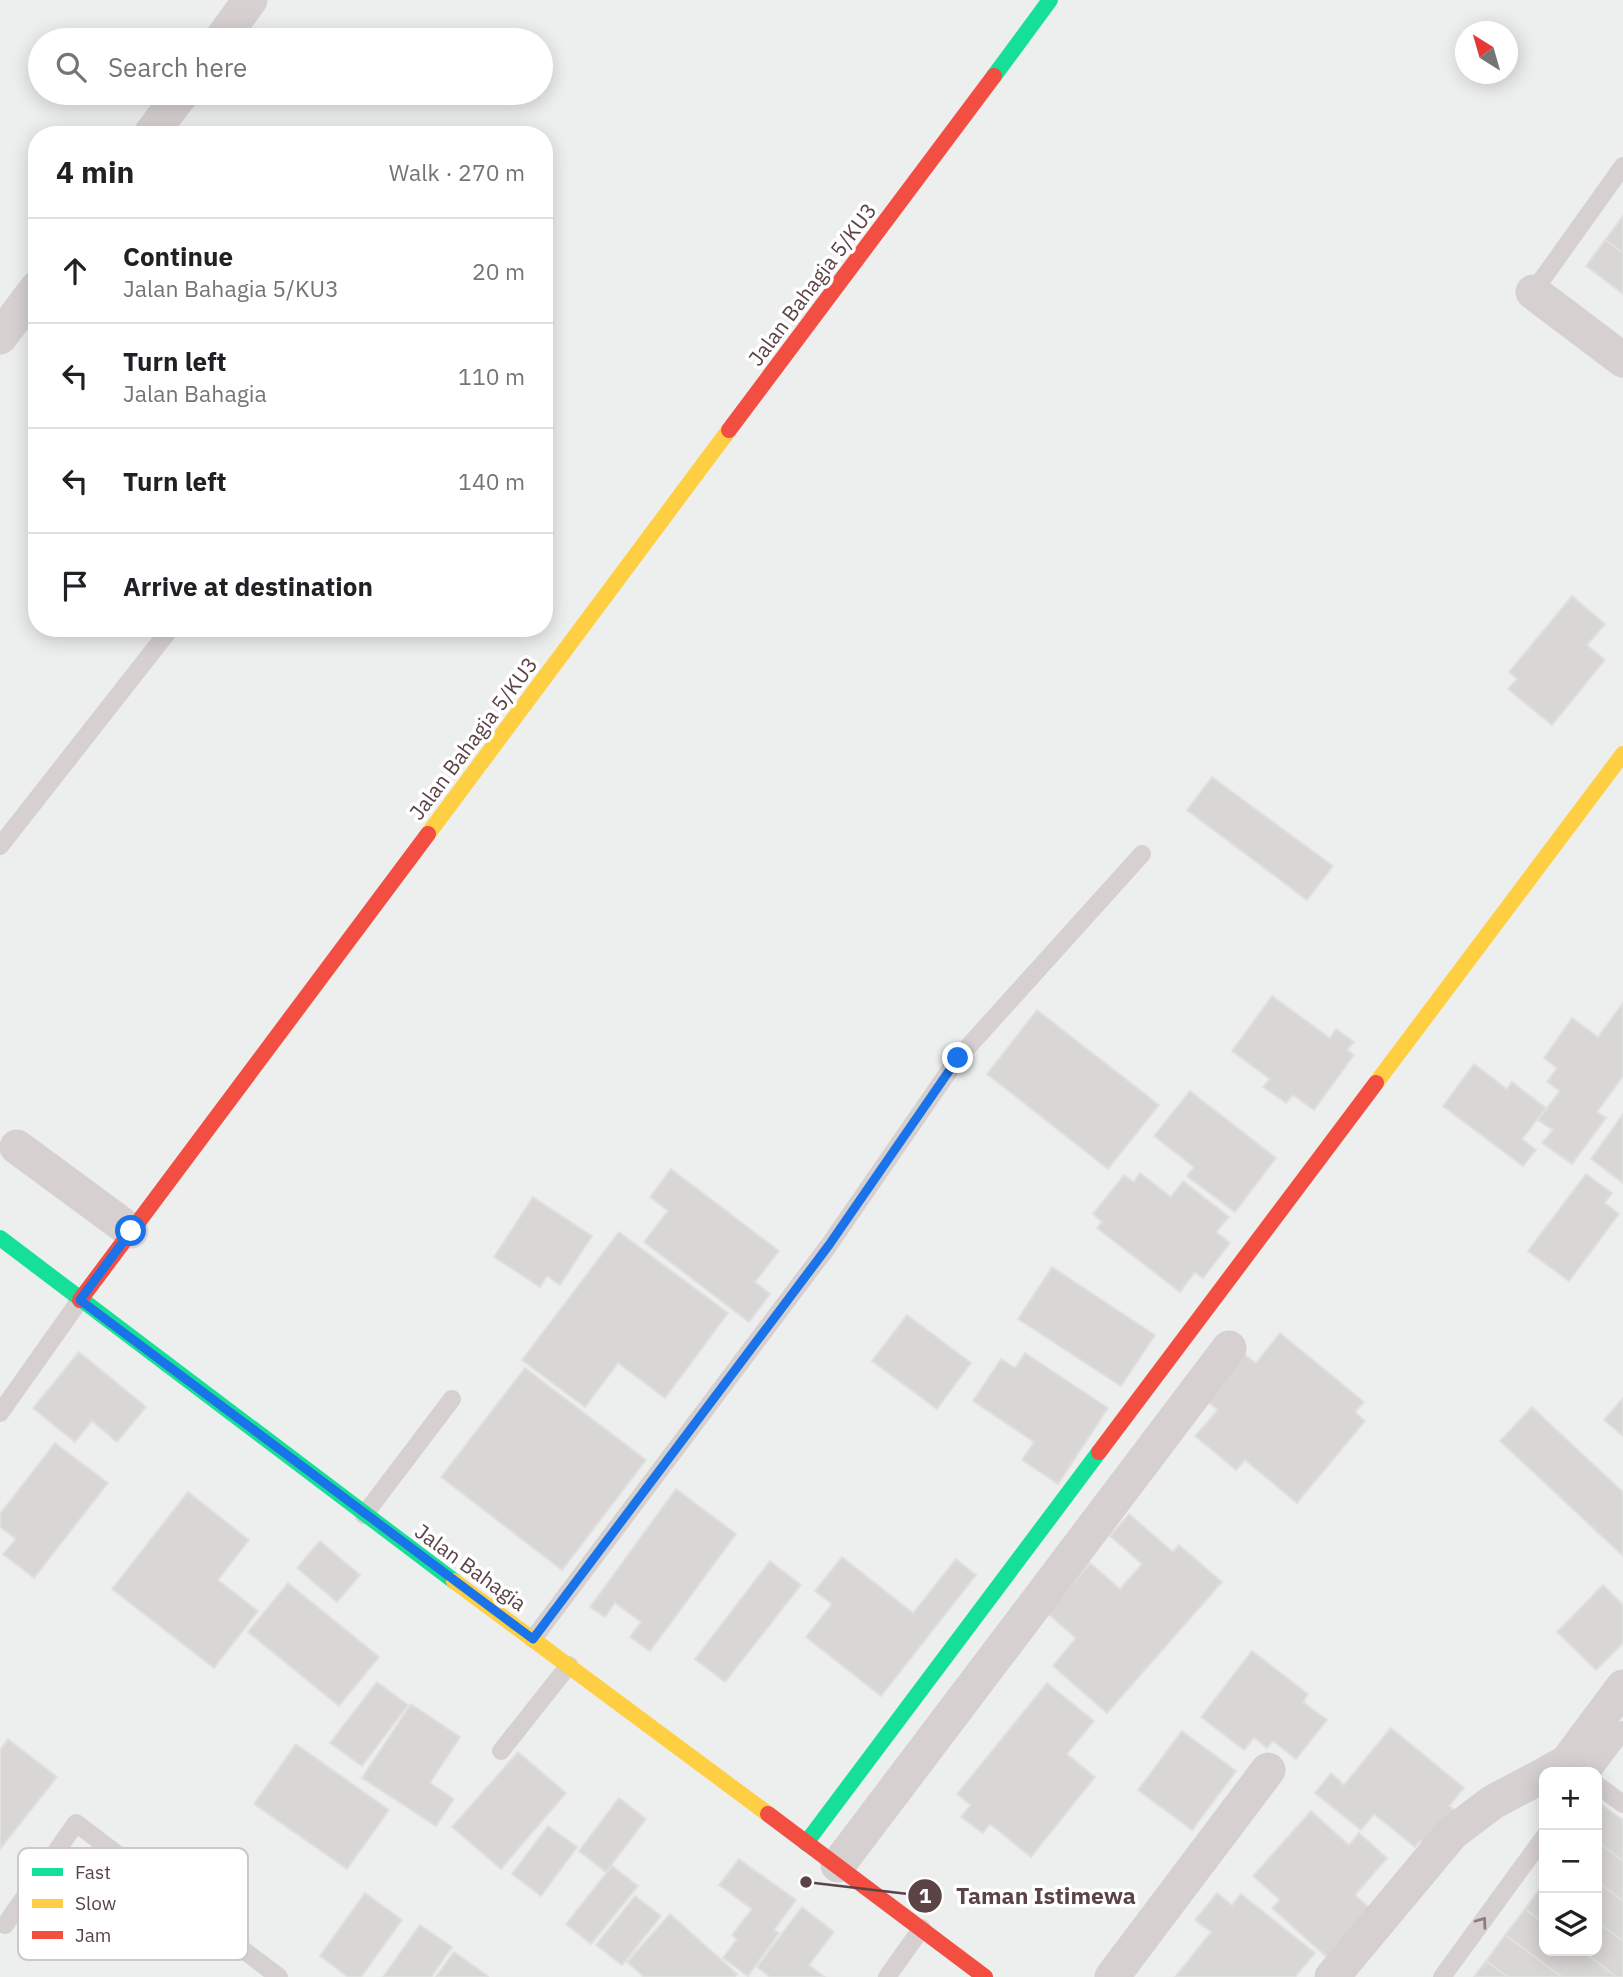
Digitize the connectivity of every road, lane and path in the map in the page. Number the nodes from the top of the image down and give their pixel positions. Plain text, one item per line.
1 (250, 0) edge
2 (1050, 0) edge
3 (229, 28) edge
4 (173, 105) edge
5 (157, 126) edge
6 (1623, 166) edge
7 (1533, 292) joint
8 (28, 300) edge
9 (0, 337) edge
10 (1623, 360) edge
11 (164, 637) edge
12 (1623, 754) edge
13 (0, 846) edge
14 (1142, 854) dead end
15 (16, 1147) dead end
16 (131, 1231) junction
17 (0, 1238) edge
18 (80, 1300) junction
19 (1229, 1348) dead end
20 (452, 1399) dead end
21 (0, 1413) edge
22 (364, 1515) junction
23 (533, 1639) junction
24 (569, 1665) junction
25 (1623, 1688) edge
26 (1623, 1730) edge
27 (501, 1751) dead end
28 (1557, 1767) edge
29 (1595, 1767) edge
30 (1268, 1770) dead end
31 (1539, 1777) edge
32 (1602, 1789) edge
33 (1623, 1804) edge
34 (806, 1843) junction
35 (1539, 1844) edge
36 (59, 1848) edge
37 (109, 1848) edge
38 (838, 1865) junction
39 (18, 1906) edge
40 (5, 1925) dead end
41 (922, 1928) junction
42 (248, 1953) edge
43 (279, 1977) edge
44 (887, 1977) edge
45 (985, 1977) edge
46 (1112, 1977) edge
47 (1332, 1977) edge
48 (1442, 1977) edge

1 - 3 street
2 - 16 street, Jalan Bahagia 5/KU3
4 - 5 street
6 - 7 lane
7 - 10 street
8 - 9 street
11 - 13 lane
12 - 34 street
14 - 23 lane
15 - 16 street
16 - 18 street, Jalan Bahagia 5/KU3
17 - 18 street, Jalan Bahagia
18 - 21 lane
18 - 22 street, Jalan Bahagia
19 - 38 street
20 - 22 lane
22 - 23 street, Jalan Bahagia
23 - 24 street, Jalan Bahagia
24 - 27 lane
24 - 34 street, Jalan Bahagia
25 - 28 street
26 - 29 lane
30 - 46 street
31 - 47 street
32 - 33 lane
34 - 38 street, Jalan Bahagia
48 -> 35 lane
36 - 37 lane
38 - 41 street, Jalan Bahagia
39 - 40 lane
41 - 44 lane
41 - 45 street, Jalan Bahagia
42 - 43 lane

